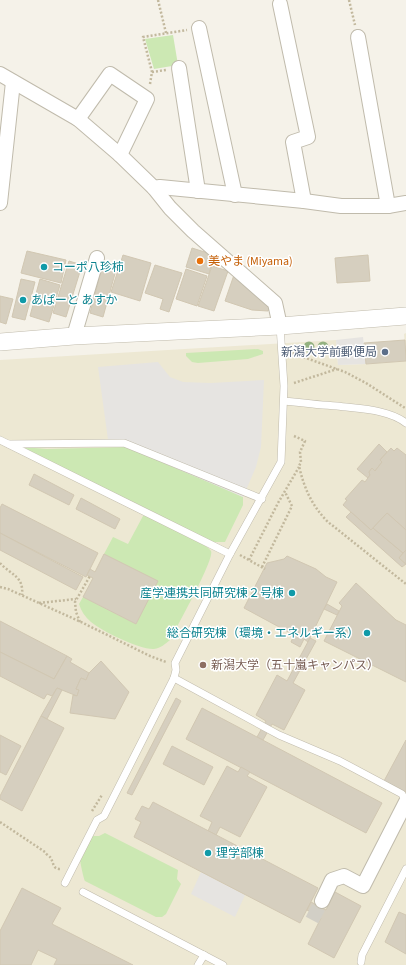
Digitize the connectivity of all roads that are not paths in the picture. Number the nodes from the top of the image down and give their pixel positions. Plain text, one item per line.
1 (280, 4) dead end
2 (199, 28) road end
3 (358, 37) road end
4 (179, 68) dead end
5 (0, 74) edge
6 (13, 82) junction
7 (78, 119) junction
8 (120, 155) junction
9 (154, 188) junction
10 (198, 191) junction
11 (235, 195) junction
12 (304, 201) junction
13 (0, 203) edge
14 (406, 203) edge
15 (388, 206) junction
16 (97, 258) dead end
17 (406, 316) edge
18 (280, 326) junction
19 (74, 336) junction
20 (0, 342) edge
21 (284, 401) junction
22 (406, 423) edge
23 (0, 440) edge
24 (9, 444) junction
25 (262, 499) junction
26 (231, 552) junction
27 (174, 678) junction
28 (406, 802) edge
29 (406, 869) edge
30 (65, 883) dead end
31 (83, 892) dead end
32 (322, 901) tunnel mouth
33 (204, 955) junction
34 (361, 962) dead end
35 (198, 965) edge
36 (223, 965) edge

1 - 12 street
2 - 11 street
3 - 15 street
4 - 10 street
5 - 6 street
6 - 7 street
6 - 13 street
7 - 8 street
7 - 8 street
8 - 9 street
9 - 10 street
9 - 18 street
10 - 11 street
11 - 12 street
12 - 15 street
14 - 15 street
16 - 19 street
17 - 18 street
18 - 19 street
18 - 21 lane
19 - 20 street
21 - 22 lane
21 - 25 lane
23 - 24 lane
24 - 25 lane
24 - 26 lane
25 - 26 lane
26 - 27 lane
27 - 28 lane
27 - 30 lane
28 - 32 street
29 - 34 lane
31 - 33 lane
33 - 35 lane
33 - 36 lane

